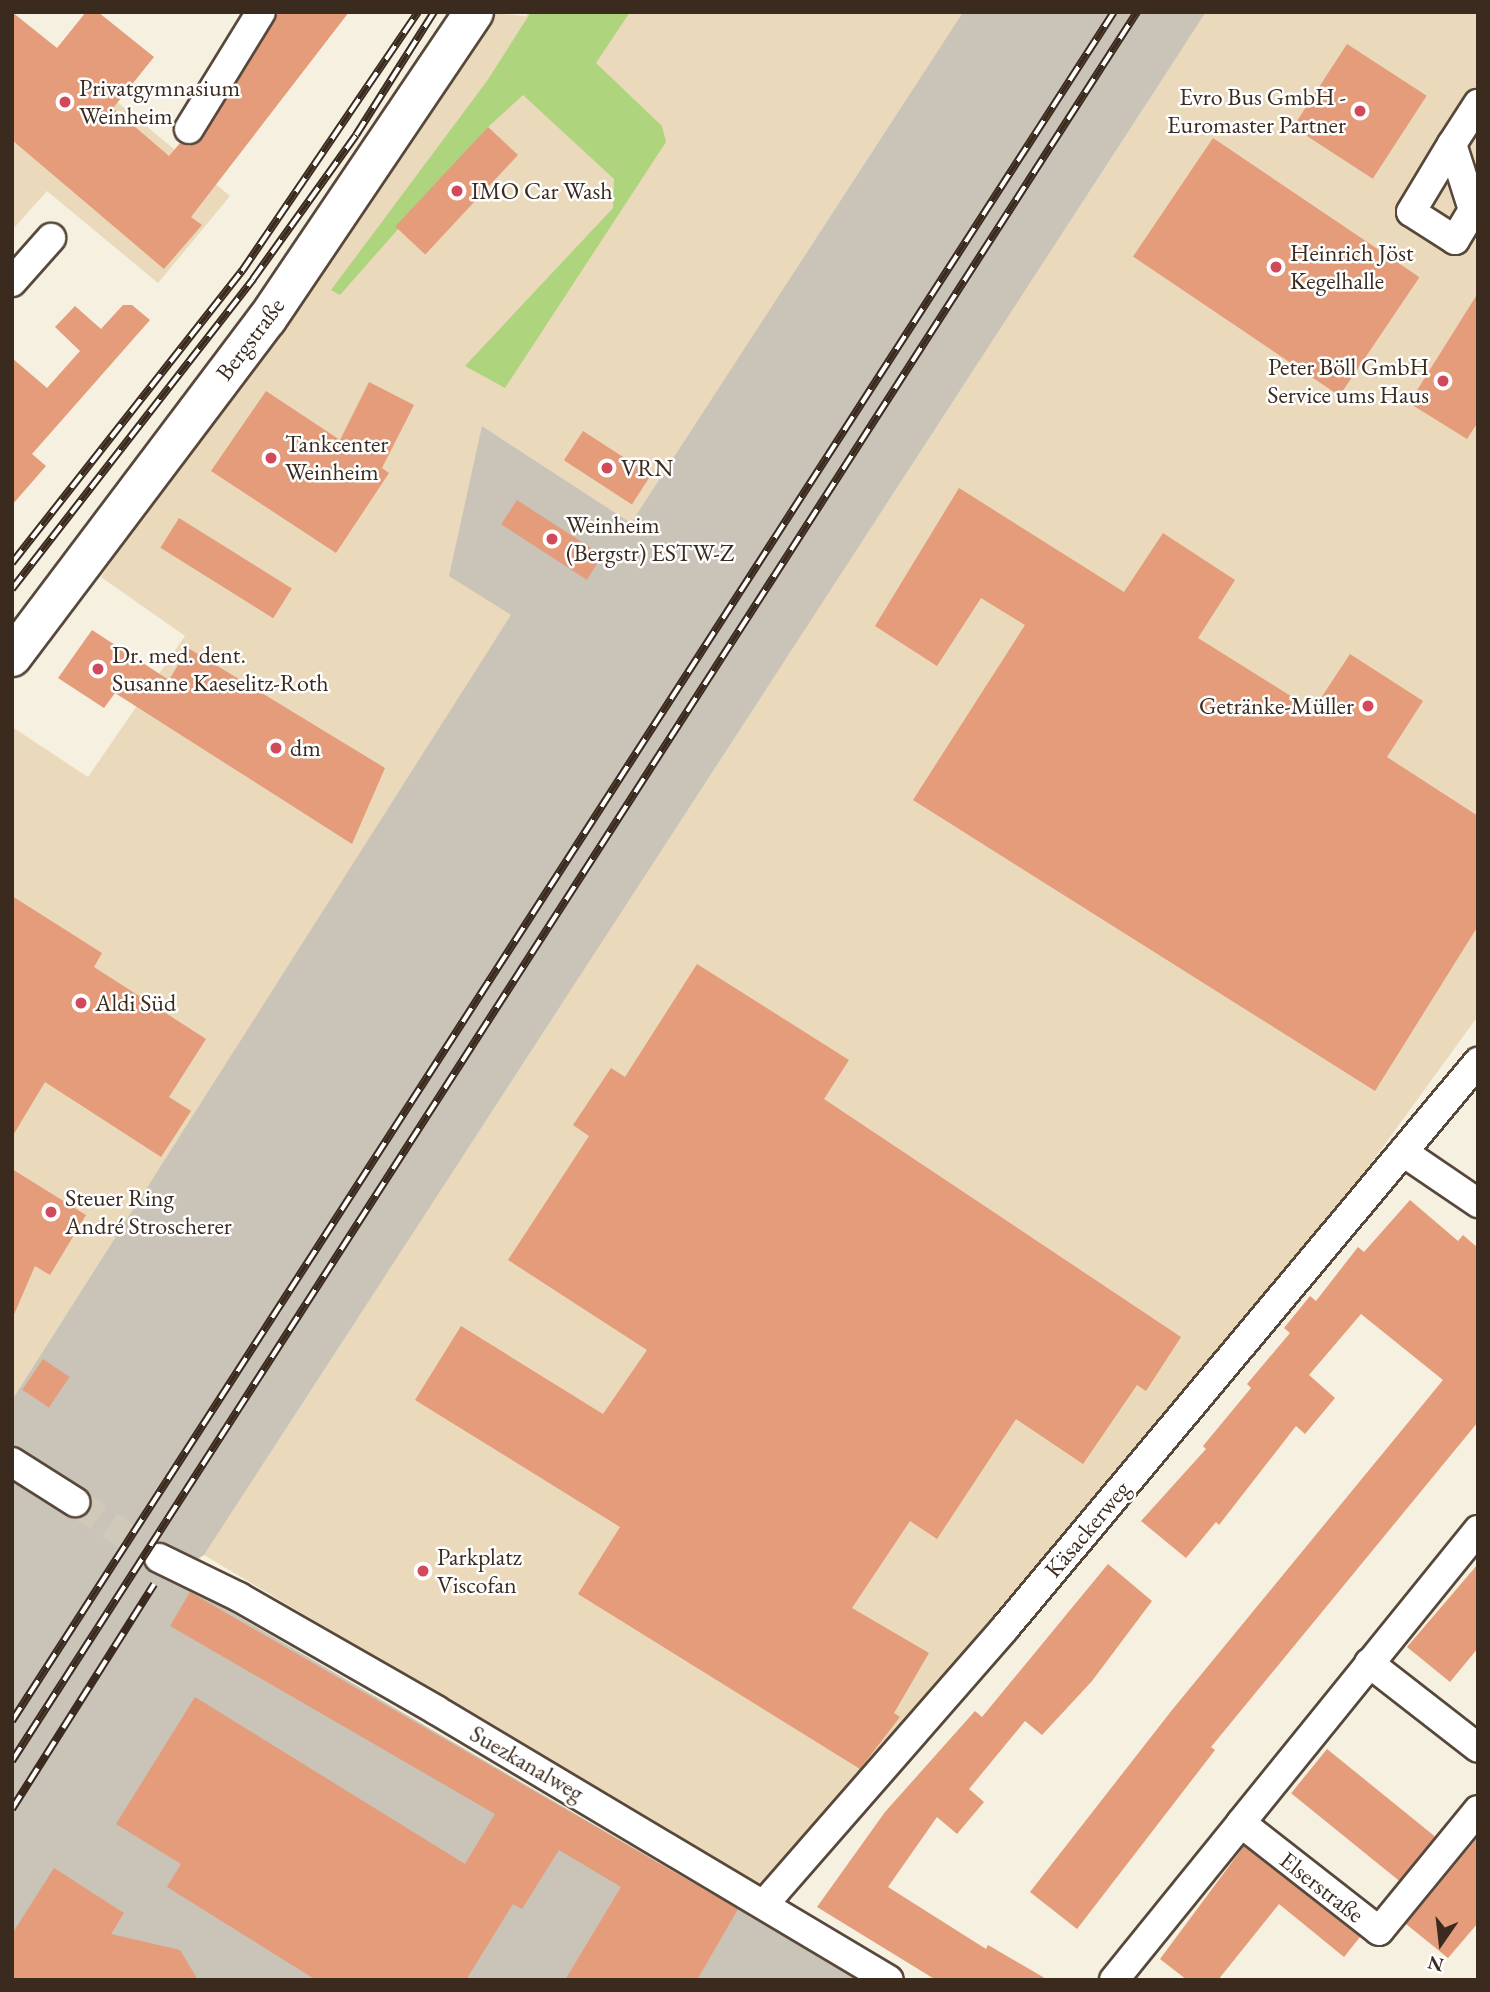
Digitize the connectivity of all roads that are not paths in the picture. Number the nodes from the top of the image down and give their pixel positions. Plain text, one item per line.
1 (261, 12) edge
2 (474, 12) edge
3 (1478, 104) edge
4 (188, 129) dead end
5 (1452, 144) dead end
6 (51, 238) dead end
7 (12, 282) edge
8 (12, 657) edge
9 (1478, 1062) edge
10 (1403, 1152) junction
11 (1478, 1203) edge
12 (12, 1462) edge
13 (75, 1502) tunnel mouth
14 (1478, 1530) edge
15 (159, 1558) tunnel mouth
16 (1369, 1663) junction
17 (1478, 1748) edge
18 (1478, 1810) edge
19 (1241, 1823) junction
20 (766, 1902) junction
21 (1117, 1979) edge
22 (889, 1980) edge

1 - 4 street
2 - 8 main road, Bergstraße
3 - 5 street
6 - 7 street
9 - 10 street, Käsackerweg
10 - 11 street
10 - 20 street, Käsackerweg
12 - 13 street
14 - 16 street
15 - 20 street, Suezkanalweg
16 - 17 street
16 - 19 street
18 - 19 street, Elserstraße
19 - 21 street
20 - 22 street, Suezkanalweg

